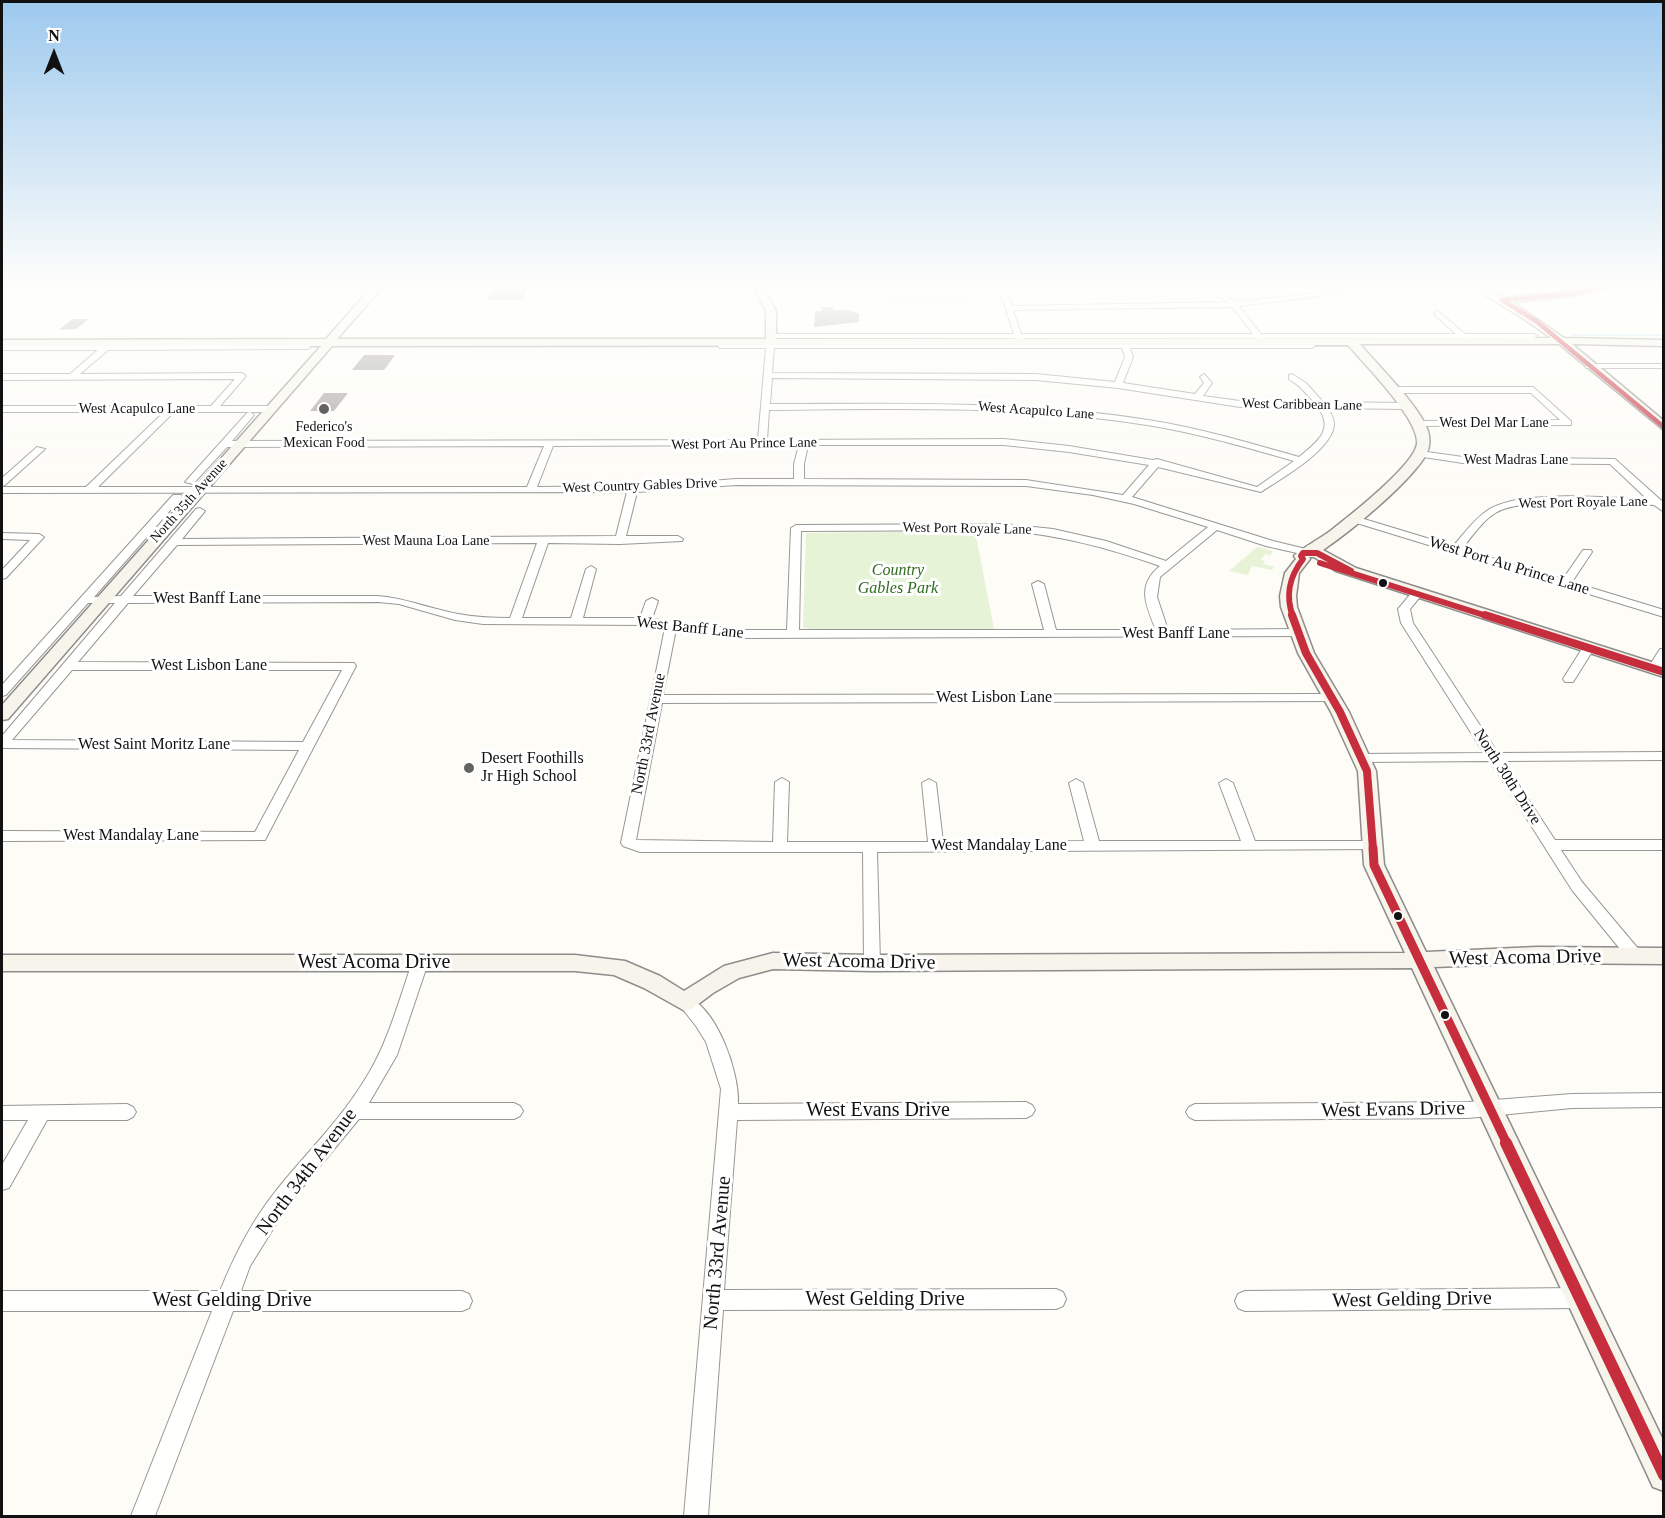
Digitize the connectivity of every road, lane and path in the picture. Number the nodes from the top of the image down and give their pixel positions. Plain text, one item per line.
1 (94, 359) edge
2 (317, 359) edge
3 (769, 359) edge
4 (1128, 359) edge
5 (1366, 359) edge
6 (1580, 359) edge
7 (1589, 366) junction
8 (1664, 366) edge
9 (768, 375) junction
10 (2, 377) edge
11 (72, 377) junction
12 (1204, 377) dead end
13 (1292, 377) dead end
14 (1118, 385) junction
15 (1392, 390) junction
16 (1197, 397) junction
17 (1321, 406) junction
18 (1406, 406) junction
19 (766, 407) junction
20 (172, 409) junction
21 (213, 409) junction
22 (273, 409) junction
23 (2, 410) edge
24 (250, 415) dead end
25 (1419, 423) junction
26 (1664, 427) edge
27 (224, 444) junction
28 (241, 444) junction
29 (762, 444) junction
30 (804, 444) junction
31 (549, 445) junction
32 (40, 449) dead end
33 (1420, 454) junction
34 (1300, 460) junction
35 (1157, 462) junction
36 (2, 483) edge
37 (799, 483) junction
38 (195, 486) junction
39 (90, 489) junction
40 (633, 489) junction
41 (2, 490) edge
42 (531, 490) junction
43 (177, 497) dead end
44 (1125, 499) junction
45 (1660, 505) edge
46 (200, 511) dead end
47 (1354, 519) junction
48 (1216, 526) junction
49 (2, 536) edge
50 (678, 539) dead end
51 (543, 541) junction
52 (620, 541) junction
53 (174, 542) junction
54 (1455, 550) junction
55 (1587, 552) dead end
56 (1313, 557) junction
57 (1168, 565) junction
58 (591, 569) dead end
59 (2, 576) edge
60 (1038, 584) dead end
61 (1565, 584) junction
62 (1418, 592) junction
63 (84, 600) junction
64 (103, 600) junction
65 (126, 600) junction
66 (652, 602) dead end
67 (1664, 614) edge
68 (515, 621) junction
69 (576, 621) junction
70 (645, 622) junction
71 (671, 625) junction
72 (1164, 633) junction
73 (1299, 633) junction
74 (793, 634) junction
75 (1051, 634) junction
76 (1589, 647) junction
77 (1664, 652) edge
78 (69, 666) junction
79 (1659, 670) edge
80 (1569, 679) dead end
81 (2, 692) edge
82 (1332, 698) junction
83 (656, 699) junction
84 (2, 715) edge
85 (2, 744) edge
86 (307, 746) junction
87 (1664, 756) edge
88 (1362, 758) junction
89 (1495, 758) junction
90 (782, 782) dead end
91 (929, 783) dead end
92 (1076, 783) dead end
93 (1226, 783) dead end
94 (2, 836) edge
95 (628, 843) joint
96 (1551, 845) junction
97 (1664, 845) edge
98 (936, 846) junction
99 (1093, 846) junction
100 (1250, 846) junction
101 (1371, 846) junction
102 (780, 847) junction
103 (870, 847) junction
104 (1635, 956) junction
105 (1664, 956) edge
106 (1418, 960) junction
107 (2, 963) edge
108 (420, 963) junction
109 (872, 963) junction
110 (685, 1002) junction
111 (1664, 1100) edge
112 (1488, 1108) junction
113 (1026, 1110) dead end
114 (354, 1111) junction
115 (514, 1111) dead end
116 (127, 1112) dead end
117 (730, 1112) junction
118 (1195, 1112) dead end
119 (2, 1113) edge
120 (42, 1113) junction
121 (2, 1182) edge
122 (1579, 1298) junction
123 (1056, 1299) dead end
124 (713, 1300) junction
125 (2, 1301) edge
126 (227, 1301) junction
127 (462, 1301) dead end
128 (1245, 1301) dead end
129 (1664, 1476) edge
130 (143, 1516) edge
131 (696, 1516) edge

1 - 11 street
2 - 22 street, North 35th Avenue
3 - 9 street
4 - 14 street
5 - 15 street
6 - 7 street
7 - 8 street
7 - 26 street
9 - 14 street, West Caribbean Lane
9 - 19 street
10 - 11 street
11 - 21 street
12 - 16 street
13 - 17 street
14 - 16 street, West Caribbean Lane
15 - 18 street
15 - 25 street, West Del Mar Lane
16 - 17 street, West Caribbean Lane
17 - 18 street, West Caribbean Lane
17 - 34 street
18 - 25 street
19 - 29 street
19 - 34 street, West Acapulco Lane
20 - 21 street, West Acapulco Lane
20 - 23 street, West Acapulco Lane
20 - 39 street
21 - 22 street, West Acapulco Lane
22 - 28 street, North 35th Avenue
24 - 27 street, North 35th Avenue
25 - 33 street
27 - 28 street, West Port Au Prince Lane
27 - 38 street, North 35th Avenue
28 - 31 street, West Port Au Prince Lane
28 - 38 street, North 35th Avenue
29 - 30 street, West Port Au Prince Lane
29 - 31 street, West Port Au Prince Lane
30 - 35 street, West Port Au Prince Lane
30 - 37 street
31 - 42 street
32 - 36 street
33 - 45 street, West Madras Lane
33 - 47 street
34 - 35 street, West Port Au Prince Lane
35 - 44 street
37 - 40 street, West Country Gables Drive
37 - 44 street, West Country Gables Drive
38 - 39 street, West Country Gables Drive
38 - 42 street, West Country Gables Drive
38 - 64 street, North 35th Avenue
39 - 41 street, West Country Gables Drive
40 - 42 street, West Country Gables Drive
40 - 52 street
43 - 63 street, North 35th Avenue
44 - 48 street, West Country Gables Drive
45 - 54 street, West Port Royale Lane
46 - 53 street, North 35th Avenue
47 - 54 street, West Port Au Prince Lane
47 - 56 street
48 - 56 street, West Country Gables Drive
48 - 57 street
49 - 59 street
50 - 52 street, West Mauna Loa Lane
51 - 52 street, West Mauna Loa Lane
51 - 53 street, West Mauna Loa Lane
51 - 68 street
53 - 65 street, North 35th Avenue
54 - 61 street, West Port Au Prince Lane
55 - 61 street
56 - 62 street, West Country Gables Drive
56 - 73 street
57 - 72 street
57 - 74 street, West Port Royale Lane
58 - 69 street
60 - 75 street
61 - 67 street, West Port Au Prince Lane
62 - 76 street, West Country Gables Drive
62 - 89 street, North 30th Drive
63 - 64 street, West Banff Lane
63 - 81 street, North 35th Avenue
64 - 65 street, West Banff Lane
64 - 84 street, North 35th Avenue
65 - 68 street, West Banff Lane
65 - 78 street, North 35th Avenue
66 - 70 street
68 - 69 street, West Banff Lane
69 - 70 street, West Banff Lane
70 - 71 street, West Banff Lane
71 - 74 street, West Banff Lane
71 - 83 street, North 33rd Avenue
72 - 73 street, West Banff Lane
72 - 75 street, West Banff Lane
73 - 82 street
74 - 75 street, West Banff Lane
76 - 79 street, West Country Gables Drive
76 - 80 street
77 - 79 street
78 - 85 street, North 35th Avenue
78 - 86 street, West Lisbon Lane
82 - 83 street, West Lisbon Lane
82 - 88 street
83 - 95 street, North 33rd Avenue
85 - 86 street, West Saint Moritz Lane
86 - 94 street, West Mandalay Lane
87 - 89 street
88 - 89 street
88 - 101 street
89 - 96 street, North 30th Drive
90 - 102 street
91 - 98 street
92 - 99 street
93 - 100 street
95 - 102 street, West Mandalay Lane
96 - 97 street
96 - 104 street, North 30th Drive
98 - 99 street, West Mandalay Lane
98 - 103 street, West Mandalay Lane
99 - 100 street, West Mandalay Lane
100 - 101 street, West Mandalay Lane
101 - 106 street
102 - 103 street, West Mandalay Lane
103 - 109 street
104 - 105 street, West Acoma Drive
104 - 106 street, West Acoma Drive
106 - 109 street, West Acoma Drive
106 - 112 street
107 - 108 street, West Acoma Drive
108 - 110 street, West Acoma Drive
108 - 114 street, North 34th Avenue
109 - 110 street, West Acoma Drive
110 - 117 street, North 33rd Avenue
111 - 112 street, West Evans Drive
112 - 118 street, West Evans Drive
112 - 122 street
113 - 117 street, West Evans Drive
114 - 115 street
114 - 126 street, North 34th Avenue
116 - 120 street
117 - 124 street, North 33rd Avenue
119 - 120 street
120 - 121 street
122 - 128 street, West Gelding Drive
122 - 129 street
123 - 124 street, West Gelding Drive
124 - 131 street, North 33rd Avenue
125 - 126 street, West Gelding Drive
126 - 127 street, West Gelding Drive
126 - 130 street, North 34th Avenue

